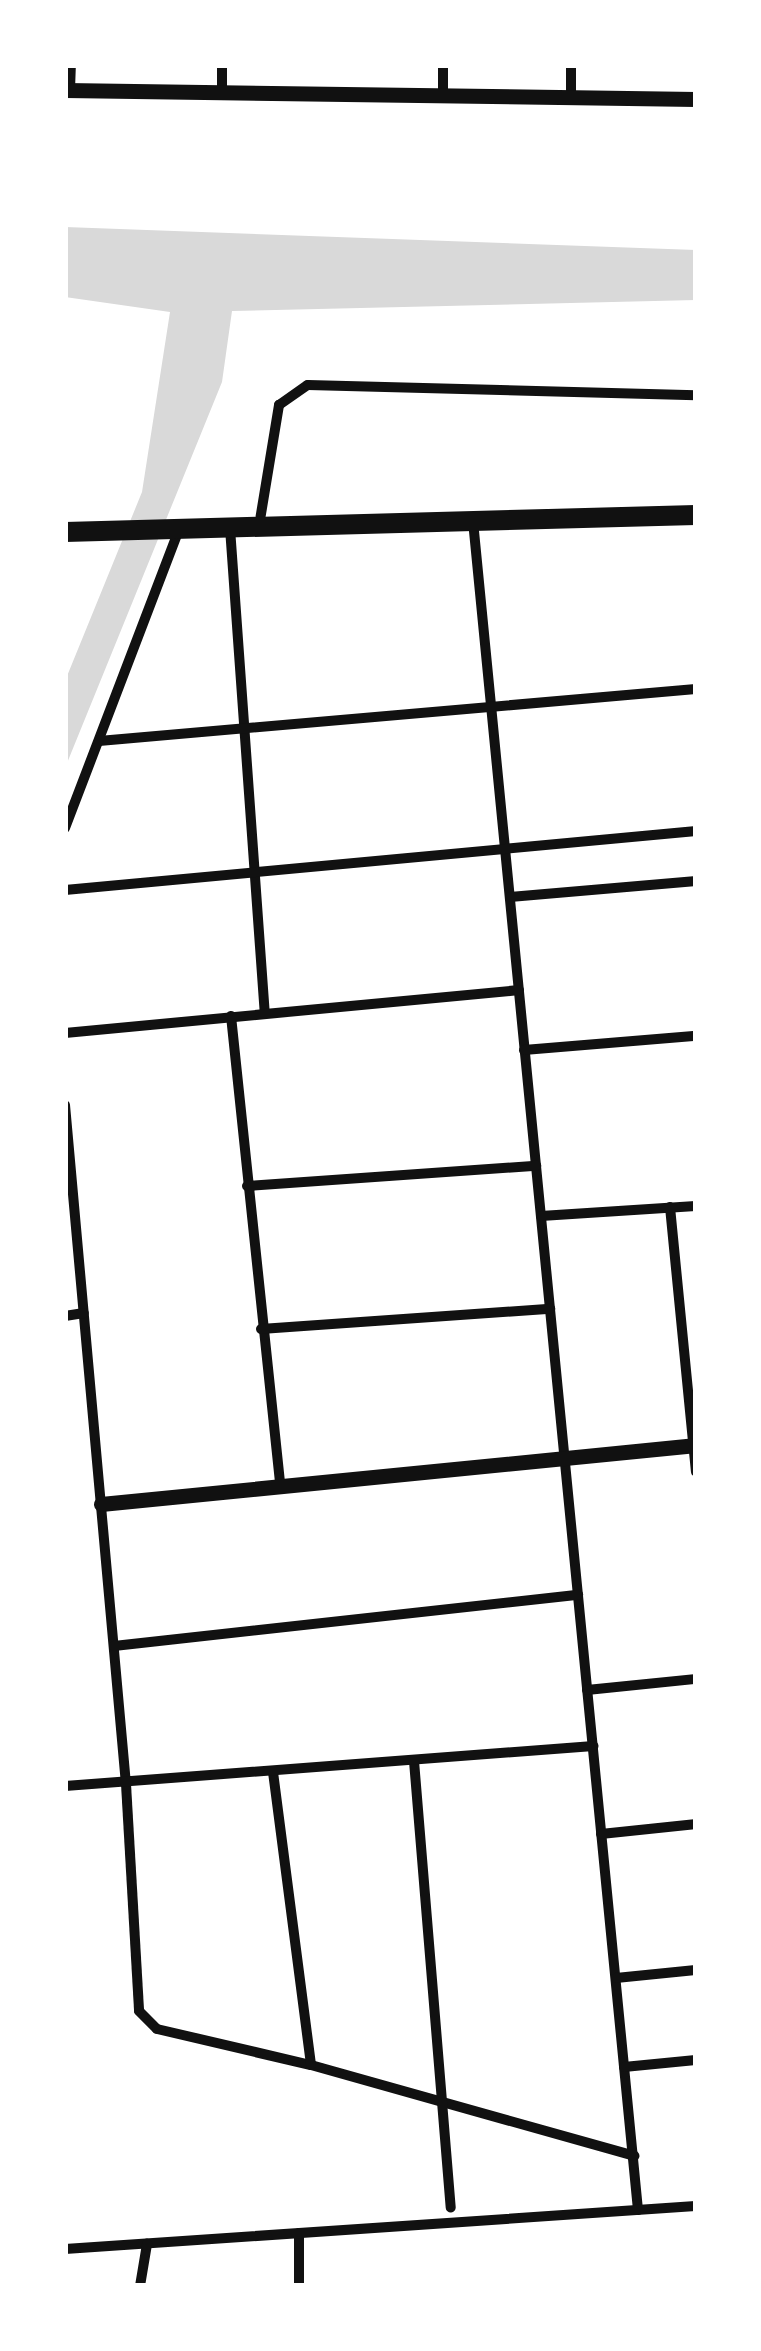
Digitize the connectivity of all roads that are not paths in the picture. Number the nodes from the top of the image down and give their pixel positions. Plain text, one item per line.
1 (71, 65) edge
2 (222, 65) edge
3 (443, 65) edge
4 (570, 65) edge
5 (68, 90) edge
6 (222, 92) junction
7 (443, 96) junction
8 (571, 98) junction
9 (696, 99) edge
10 (696, 395) edge
11 (696, 515) edge
12 (473, 521) junction
13 (259, 527) junction
14 (230, 528) junction
15 (179, 529) junction
16 (65, 532) edge
17 (696, 688) edge
18 (491, 706) junction
19 (244, 728) junction
20 (98, 741) junction
21 (65, 828) edge
22 (696, 830) edge
23 (504, 848) junction
24 (255, 872) junction
25 (696, 880) edge
26 (65, 890) edge
27 (510, 897) junction
28 (518, 990) junction
29 (265, 1013) junction
30 (230, 1016) junction
31 (65, 1032) edge
32 (696, 1036) edge
33 (524, 1050) junction
34 (65, 1105) edge
35 (536, 1166) junction
36 (247, 1186) junction
37 (696, 1206) edge
38 (670, 1207) junction
39 (541, 1216) junction
40 (550, 1309) junction
41 (84, 1314) junction
42 (65, 1316) edge
43 (262, 1328) junction
44 (695, 1445) edge
45 (564, 1458) junction
46 (696, 1472) edge
47 (280, 1486) junction
48 (101, 1504) junction
49 (578, 1596) junction
50 (114, 1646) junction
51 (696, 1679) edge
52 (587, 1690) junction
53 (593, 1746) junction
54 (414, 1760) junction
55 (273, 1772) junction
56 (126, 1784) junction
57 (65, 1786) edge
58 (696, 1824) edge
59 (601, 1834) junction
60 (696, 1970) edge
61 (616, 1978) junction
62 (696, 2060) edge
63 (311, 2064) junction
64 (624, 2067) junction
65 (444, 2102) junction
66 (634, 2156) junction
67 (696, 2206) edge
68 (451, 2207) dead end
69 (638, 2210) junction
70 (299, 2233) junction
71 (147, 2244) junction
72 (65, 2250) edge
73 (140, 2286) edge
74 (300, 2286) edge

1 - 5 street
2 - 6 street
3 - 7 street
4 - 8 street
5 - 6 street
6 - 7 street
7 - 8 street
8 - 9 street
10 - 13 street
11 - 12 main road
12 - 13 main road
12 - 18 street
13 - 14 main road
14 - 15 main road
14 - 19 street
15 - 16 main road
15 - 20 street
17 - 18 street
18 - 19 street
18 - 23 street
19 - 20 street
19 - 24 street
20 - 21 street
22 - 23 street
23 - 24 street
23 - 27 street
24 - 26 street
24 - 29 street
25 - 27 street
27 - 28 street
28 - 29 street
28 - 33 street
29 - 30 street
30 - 31 street
30 - 36 street
32 - 33 street
33 - 35 street
34 - 41 street
35 - 36 street
35 - 39 street
36 - 43 street
37 - 38 street
38 - 39 street
38 - 44 street
39 - 40 street
40 - 43 street
40 - 45 street
41 - 42 street
41 - 48 street
43 - 47 street
44 - 45 street
44 - 46 street
45 - 47 street
45 - 49 street
47 - 48 street
48 - 50 street
49 - 50 street
49 - 52 street
50 - 56 street
51 - 52 street
52 - 53 street
53 - 54 street
53 - 59 street
54 - 55 street
54 - 65 street
55 - 56 street
55 - 63 street
56 - 57 street
56 - 63 street
58 - 59 street
59 - 61 street
60 - 61 street
61 - 64 street
62 - 64 street
63 - 65 street
64 - 66 street
65 - 66 street
65 - 68 street
66 - 69 street
67 - 69 street
69 - 70 street
70 - 71 street
70 - 74 street
71 - 72 street
71 - 73 street

